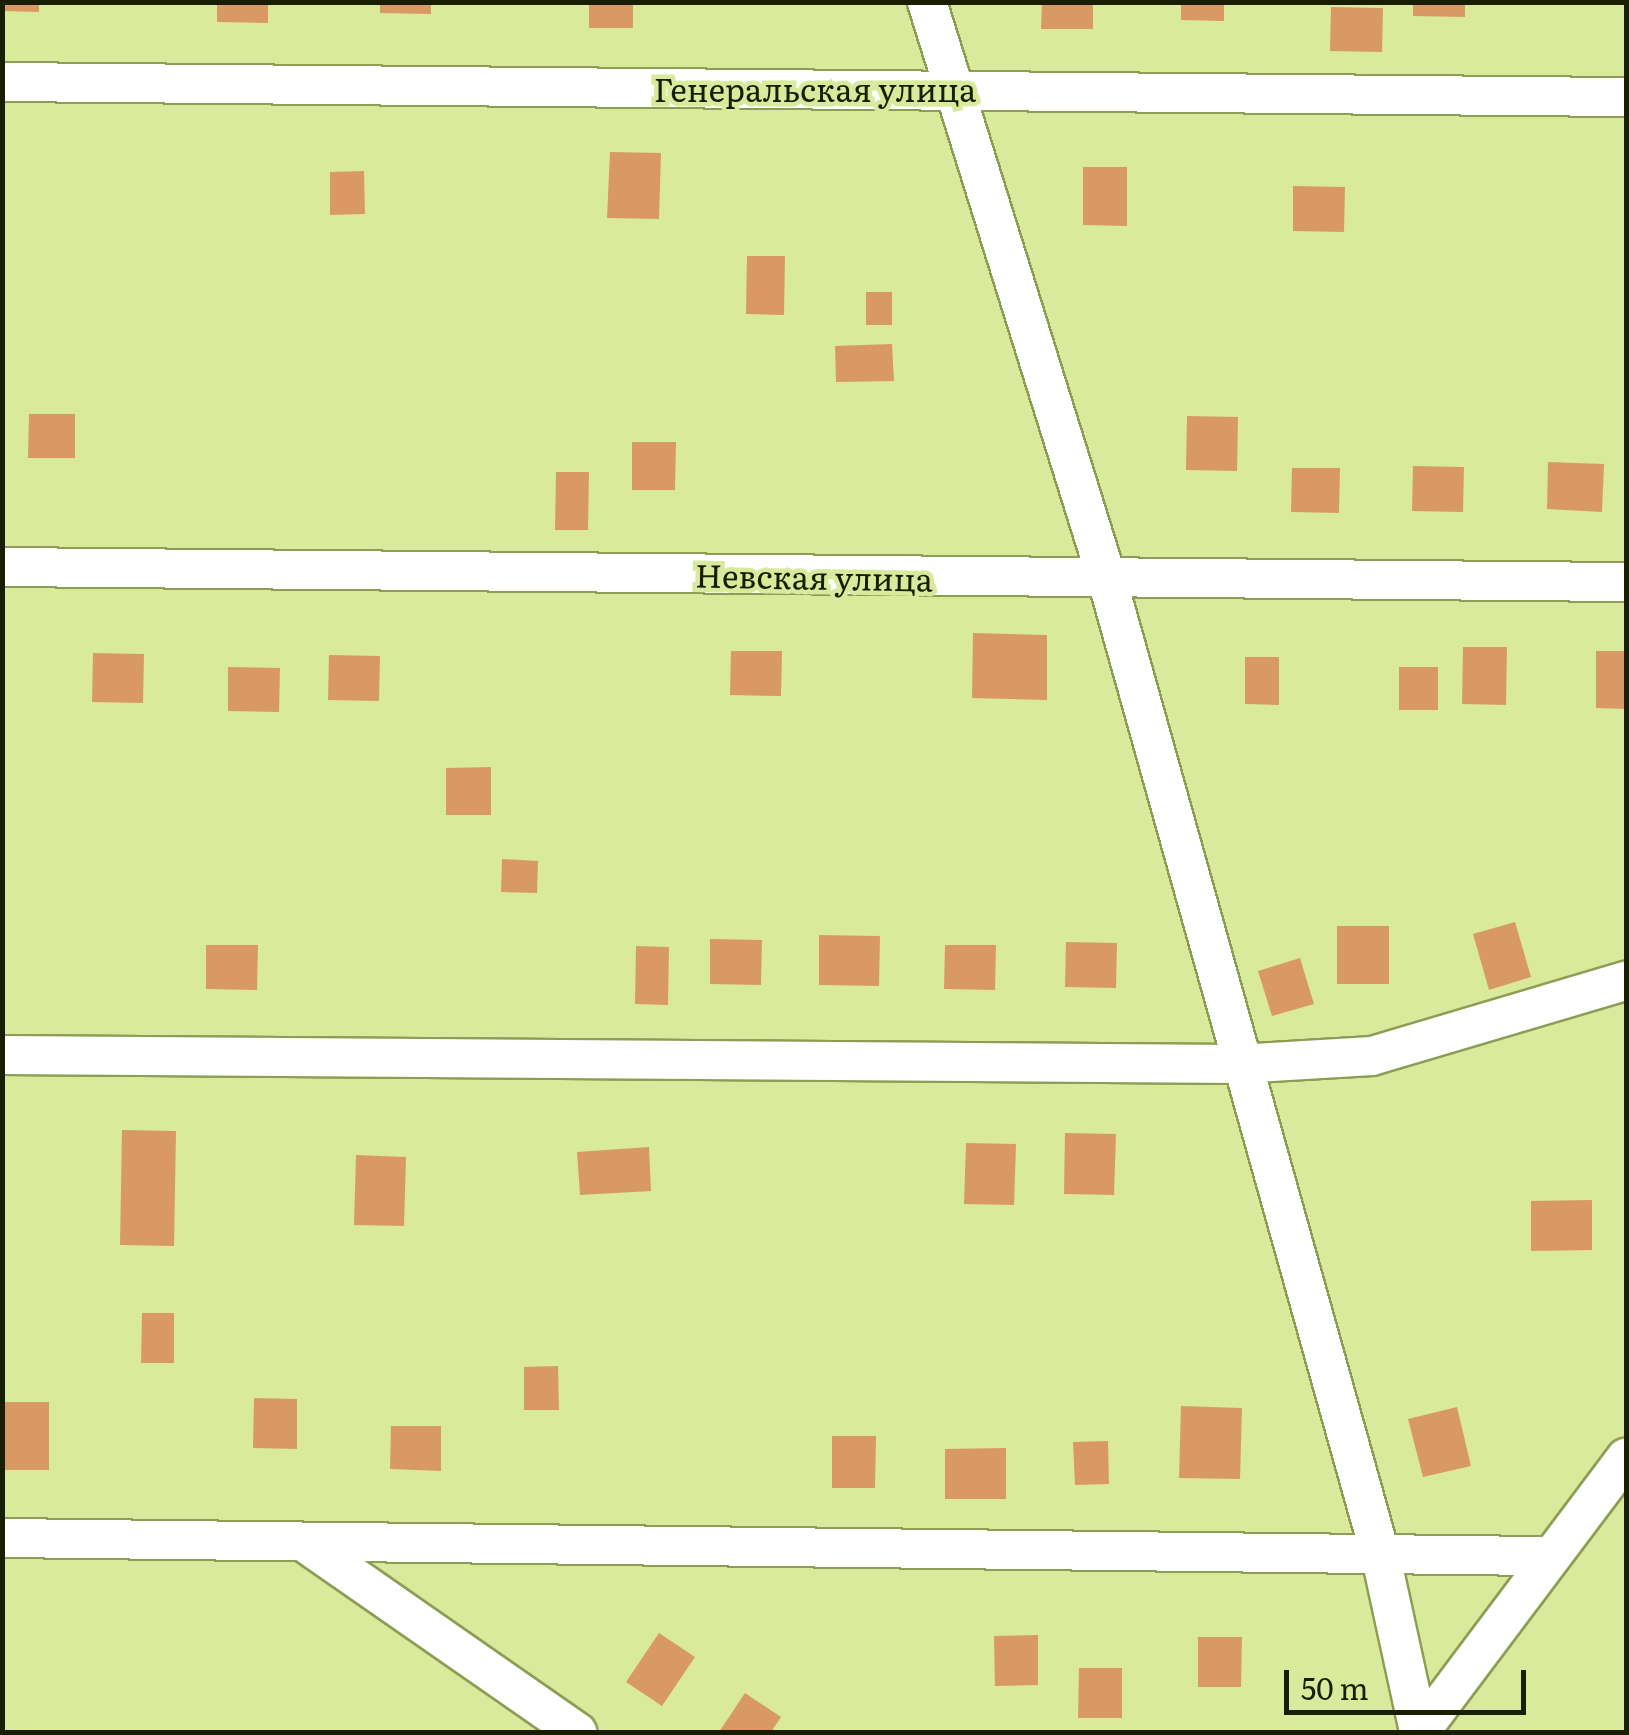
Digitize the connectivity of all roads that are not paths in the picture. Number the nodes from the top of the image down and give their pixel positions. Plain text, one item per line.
1 (927, 2) edge
2 (2, 82) edge
3 (952, 89) junction
4 (1626, 97) edge
5 (2, 567) edge
6 (1107, 579) junction
7 (1626, 582) edge
8 (1626, 981) edge
9 (2, 1055) edge
10 (1238, 1064) junction
11 (1626, 1458) edge
12 (2, 1538) edge
13 (308, 1545) junction
14 (1551, 1556) junction
15 (1381, 1557) junction
16 (577, 1732) edge
17 (1420, 1732) edge

1 - 3 street
2 - 3 street, Генеральская улица
3 - 4 street, Генеральская улица
3 - 6 street
5 - 6 street, Невская улица
6 - 7 street, Невская улица
6 - 10 street
8 - 10 street
9 - 10 street
10 - 15 street
11 - 14 street
12 - 13 street
13 - 15 street
13 - 16 street
14 - 15 street
14 - 17 street
15 - 17 street

